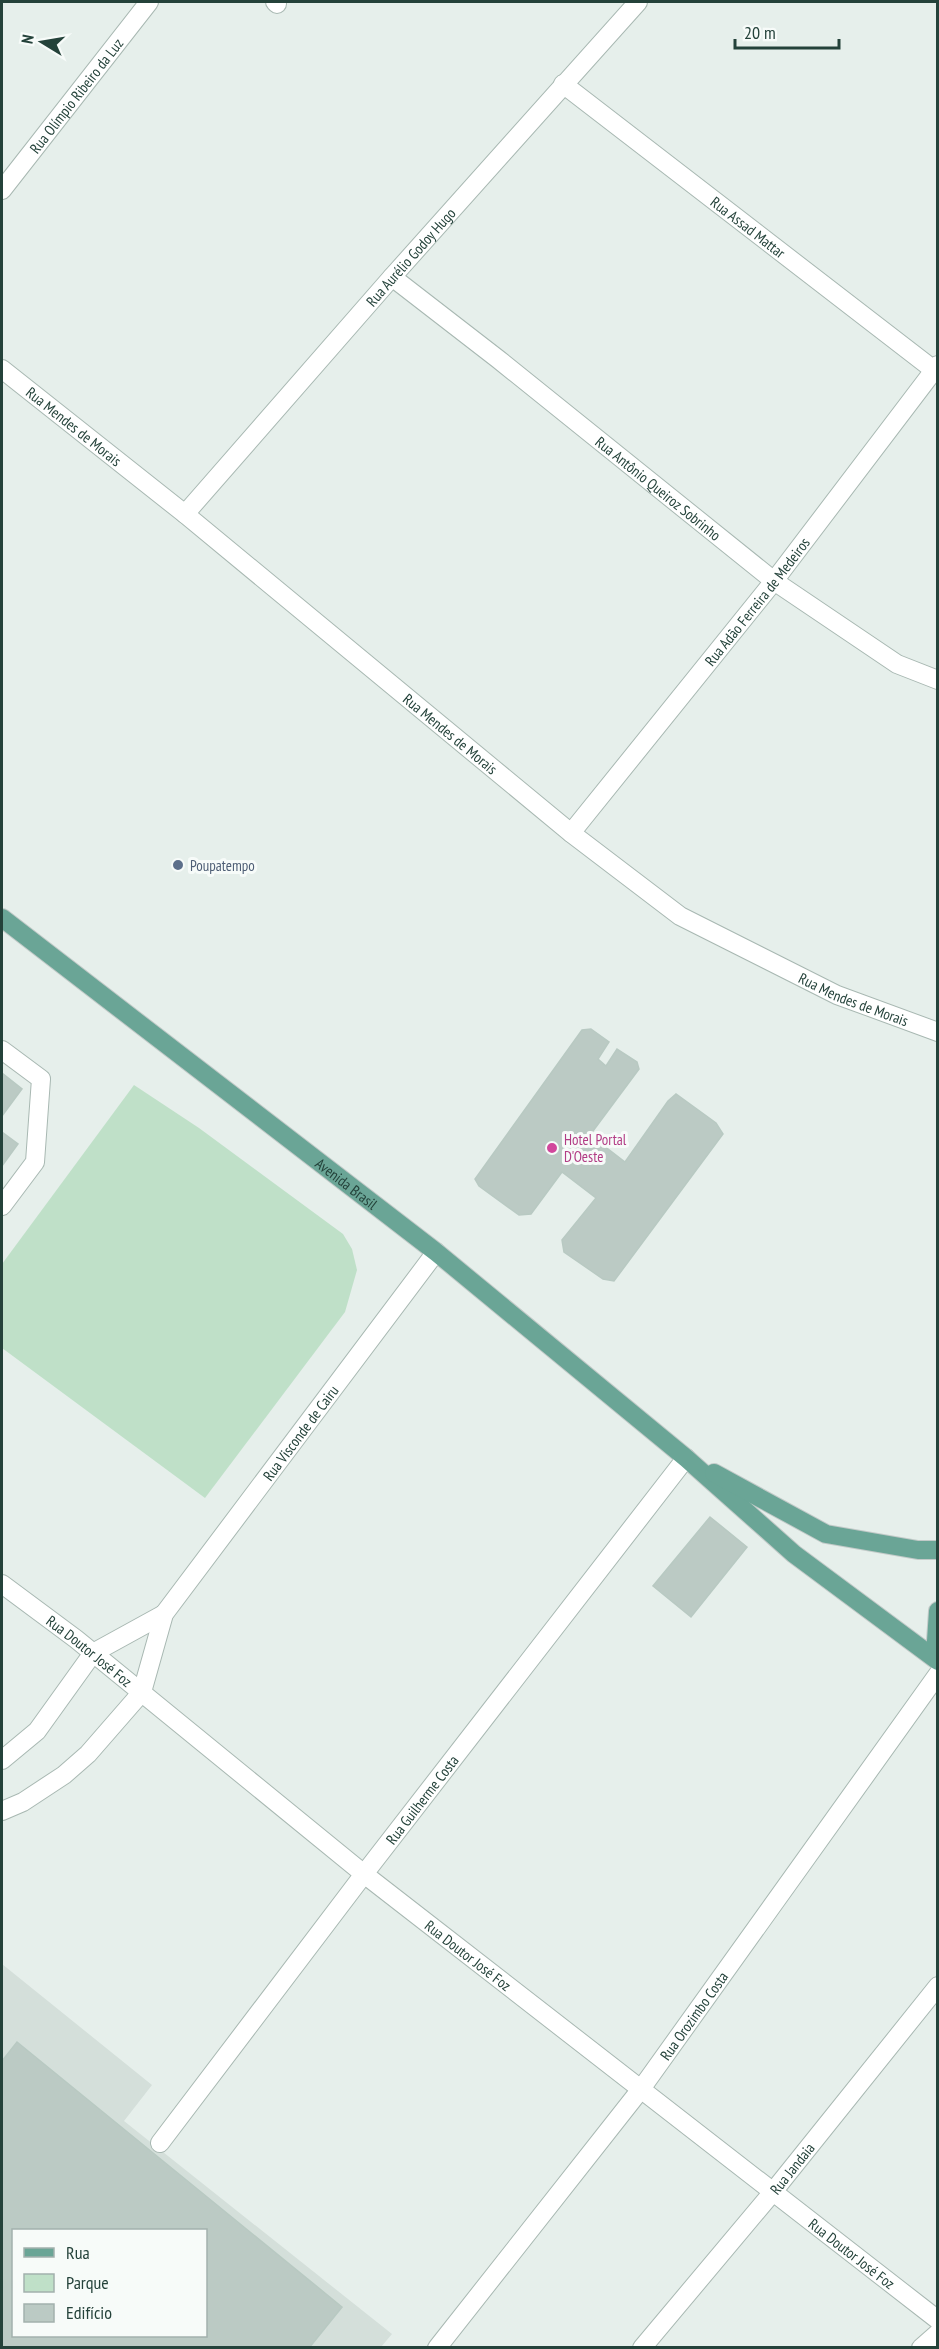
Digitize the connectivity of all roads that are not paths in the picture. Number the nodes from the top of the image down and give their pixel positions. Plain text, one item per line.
1 (149, 2) edge
2 (638, 2) edge
3 (563, 84) junction
4 (2, 190) edge
5 (392, 277) junction
6 (936, 367) edge
7 (2, 369) edge
8 (185, 514) junction
9 (774, 580) junction
10 (938, 680) edge
11 (571, 833) junction
12 (2, 918) edge
13 (938, 1032) edge
14 (2, 1050) edge
15 (2, 1206) edge
16 (436, 1252) junction
17 (686, 1458) junction
18 (938, 1550) edge
19 (2, 1584) edge
20 (938, 1611) edge
21 (164, 1614) junction
22 (938, 1647) edge
23 (93, 1653) junction
24 (938, 1661) edge
25 (938, 1674) edge
26 (142, 1692) junction
27 (2, 1760) edge
28 (2, 1811) edge
29 (364, 1874) junction
30 (938, 1986) edge
31 (641, 2089) junction
32 (160, 2143) dead end
33 (771, 2193) junction
34 (938, 2320) edge
35 (938, 2333) edge
36 (437, 2348) edge
37 (642, 2348) edge
38 (921, 2348) edge

1 - 4 street, Rua Olímpio Ribeiro da Luz
2 - 3 street, Rua Aurélio Godoy Hugo
3 - 5 street, Rua Aurélio Godoy Hugo
3 - 6 street, Rua Assad Mattar
5 - 8 street, Rua Aurélio Godoy Hugo
5 - 9 street, Rua Antônio Queiroz Sobrinho
6 - 9 street, Rua Adão Ferreira de Medeiros
7 - 8 street, Rua Mendes de Morais
8 - 11 street, Rua Mendes de Morais
9 - 10 street, Rua Antônio Queiroz Sobrinho
9 - 11 street, Rua Adão Ferreira de Medeiros
11 - 13 street, Rua Mendes de Morais
12 - 16 main road, Avenida Brasil
14 - 15 street
16 - 17 main road, Avenida Brasil
16 - 21 street, Rua Visconde de Cairu
17 - 18 main road
17 - 24 main road
17 - 29 street, Rua Guilherme Costa
19 - 23 street, Rua Doutor José Foz
20 - 22 main road
21 - 23 street, Rua Visconde de Cairu
21 - 26 street, Rua Visconde de Cairu
23 - 26 street, Rua Doutor José Foz
23 - 27 street, Rua Visconde de Cairu
25 - 31 street, Rua Orozimbo Costa
26 - 28 street, Rua Visconde de Cairu
26 - 29 street, Rua Doutor José Foz
29 - 31 street, Rua Doutor José Foz
29 - 32 street, Rua Guilherme Costa
30 - 33 street, Rua Jandaia
31 - 33 street, Rua Doutor José Foz
31 - 36 street, Rua Orozimbo Costa
33 - 34 street, Rua Doutor José Foz
33 - 37 street, Rua Jandaia
35 - 38 street

